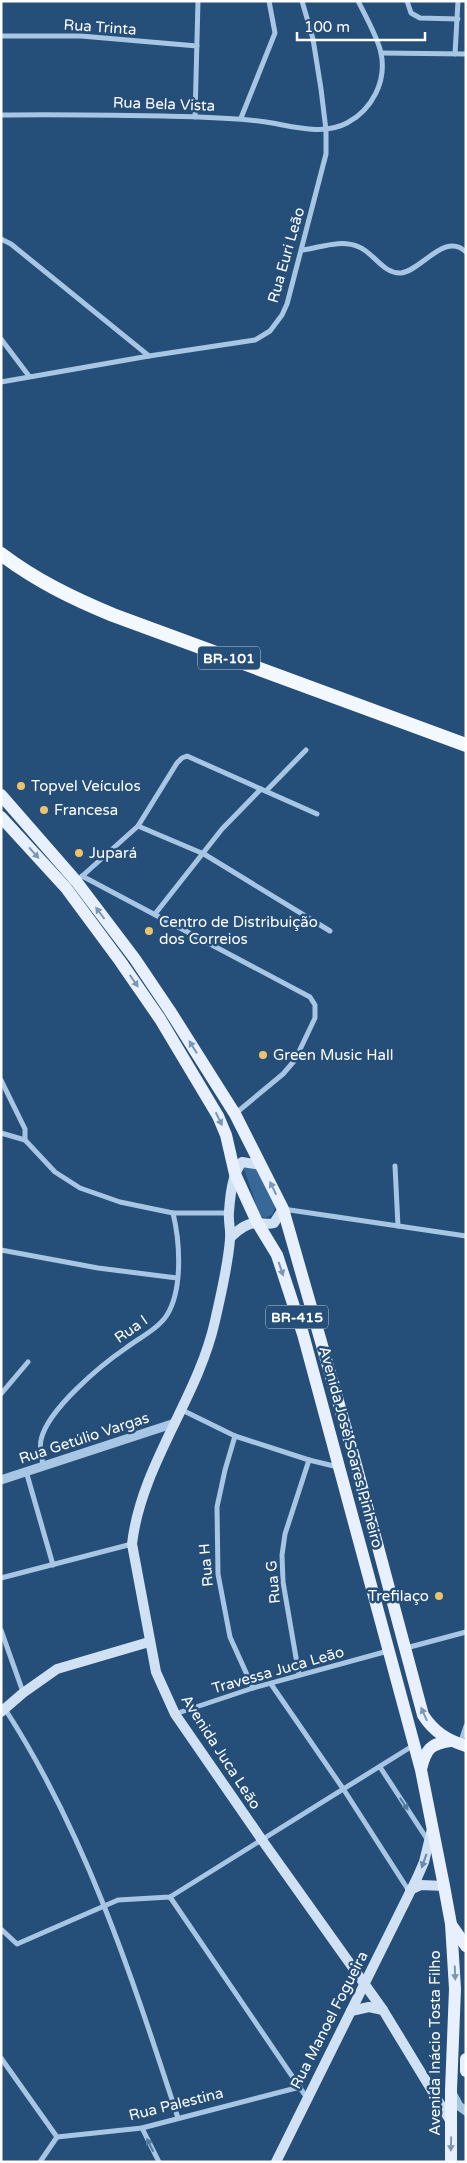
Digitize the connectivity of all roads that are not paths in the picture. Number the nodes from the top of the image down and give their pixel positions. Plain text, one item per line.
1 (198, 1) edge
2 (269, 1) edge
3 (302, 1) edge
4 (358, 1) edge
5 (407, 1) edge
6 (458, 1) edge
7 (458, 19) junction
8 (1, 36) edge
9 (197, 46) junction
10 (381, 52) junction
11 (455, 54) junction
12 (466, 54) edge
13 (1, 115) edge
14 (195, 117) junction
15 (241, 118) junction
16 (326, 130) junction
17 (1, 239) edge
18 (302, 250) junction
19 (466, 252) edge
20 (1, 339) edge
21 (149, 356) junction
22 (29, 376) junction
23 (1, 382) edge
24 (1, 554) edge
25 (466, 745) edge
26 (306, 750) dead end
27 (263, 790) junction
28 (1, 795) edge
29 (317, 814) dead end
30 (1, 817) edge
31 (138, 826) junction
32 (204, 854) junction
33 (79, 879) junction
34 (154, 914) junction
35 (330, 931) dead end
36 (1, 1080) edge
37 (235, 1114) junction
38 (1, 1133) edge
39 (25, 1140) junction
40 (261, 1165) junction
41 (395, 1166) dead end
42 (235, 1174) junction
43 (283, 1209) junction
44 (173, 1213) junction
45 (229, 1213) junction
46 (257, 1222) junction
47 (398, 1226) junction
48 (466, 1236) edge
49 (230, 1237) junction
50 (1, 1250) edge
51 (177, 1278) junction
52 (28, 1362) dead end
53 (1, 1394) edge
54 (182, 1410) junction
55 (175, 1423) junction
56 (235, 1436) junction
57 (310, 1460) junction
58 (43, 1466) junction
59 (339, 1467) junction
60 (26, 1471) junction
61 (1, 1480) edge
62 (132, 1544) junction
63 (53, 1565) junction
64 (1, 1578) edge
65 (1, 1630) edge
66 (466, 1632) edge
67 (149, 1642) junction
68 (405, 1648) junction
69 (389, 1651) junction
70 (299, 1675) junction
71 (270, 1684) junction
72 (253, 1688) junction
73 (23, 1693) junction
74 (3, 1710) edge
75 (175, 1714) junction
76 (466, 1726) edge
77 (458, 1744) edge
78 (414, 1745) junction
79 (380, 1767) junction
80 (421, 1770) junction
81 (344, 1790) junction
82 (430, 1836) junction
83 (262, 1840) junction
84 (444, 1886) junction
85 (409, 1891) junction
86 (170, 1897) junction
87 (104, 1905) junction
88 (450, 1924) junction
89 (1, 1929) edge
90 (466, 1946) edge
91 (365, 1983) junction
92 (383, 2010) junction
93 (350, 2011) junction
94 (1, 2058) edge
95 (466, 2059) edge
96 (466, 2071) edge
97 (300, 2086) junction
98 (450, 2090) junction
99 (307, 2098) junction
100 (436, 2099) junction
101 (466, 2111) edge
102 (178, 2118) junction
103 (451, 2122) junction
104 (142, 2128) junction
105 (57, 2137) junction
106 (40, 2162) edge
107 (159, 2162) edge
108 (276, 2162) edge
109 (450, 2162) edge

1 - 9 street
2 - 15 street
3 - 16 street, Rua Euri Leão
4 - 10 street
5 - 7 street
6 - 7 street
7 - 11 street
8 - 9 street, Rua Trinta
9 - 14 street
10 - 11 street
10 - 16 street
11 - 12 street
13 - 14 street, Rua Bela Vista
14 - 15 street, Rua Bela Vista
15 - 16 street, Rua Bela Vista
16 - 18 street, Rua Euri Leão
17 - 21 street
18 - 19 street
18 - 21 street, Rua Euri Leão
20 - 22 street
21 - 22 street, Rua Euri Leão
22 - 23 street, Rua Euri Leão
24 - 25 highway, BR-101
26 - 27 street
27 - 29 street
27 - 31 street
27 - 32 street
28 - 33 main road, Avenida José Soares Pinheiro / BR-415
30 -> 42 main road, Avenida José Soares Pinheiro / BR-415
31 - 32 street
31 - 33 street
32 - 34 street
32 - 35 street
33 - 34 street
37 -> 33 main road, Avenida José Soares Pinheiro / BR-415
34 - 37 street
36 - 39 street
37 - 40 main road, Avenida José Soares Pinheiro / BR-415
38 - 39 street
39 - 44 street
40 - 42 main road
43 -> 40 main road, Avenida José Soares Pinheiro / BR-415
41 - 47 street
42 - 45 main road, Avenida Juca Leão
42 - 46 main road, Avenida José Soares Pinheiro / BR-415
43 - 46 main road
43 - 47 street
43 - 68 main road, Avenida José Soares Pinheiro / BR-415
44 - 45 street
44 - 51 street, Rua I
45 - 49 main road, Avenida Juca Leão
46 - 49 main road
46 -> 59 main road, Avenida José Soares Pinheiro / BR-415
47 - 48 street
49 - 54 main road, Avenida Juca Leão
50 - 51 street
51 - 58 street, Rua I
52 - 53 street
54 - 55 main road, Avenida Juca Leão
54 - 56 street
55 - 58 street, Rua Getúlio Vargas
55 - 62 main road, Avenida Juca Leão
56 - 57 street
56 - 72 street, Rua H
57 - 59 street
57 - 70 street, Rua G
58 - 60 street, Rua Getúlio Vargas
59 - 69 main road, Avenida José Soares Pinheiro / BR-415
60 - 61 street, Rua Getúlio Vargas
60 - 63 street
62 - 63 street
62 - 67 main road, Avenida Juca Leão
63 - 64 street
65 - 73 street
66 - 68 street
67 - 73 main road
67 - 75 main road, Avenida Juca Leão
77 -> 68 main road, Avenida José Soares Pinheiro / BR-415
69 - 70 street, Travessa Juca Leão
69 - 78 main road, Avenida José Soares Pinheiro / BR-415
70 - 71 street, Travessa Juca Leão
71 - 72 street, Travessa Juca Leão
71 - 81 street
72 - 75 street, Travessa Juca Leão
73 - 74 main road
74 - 87 street
75 - 83 main road, Avenida Juca Leão
76 - 77 street
77 - 80 main road
78 - 79 street
78 - 80 main road, Avenida José Soares Pinheiro / BR-415
79 - 81 street
79 -> 82 street, Avenida José Soares Pinheiro
80 - 82 main road, Avenida José Soares Pinheiro / BR-415
81 - 83 street
81 - 85 street
82 - 84 main road, Avenida José Soares Pinheiro / BR-415
82 -> 85 main road, Rua Manoel Fogueira
83 - 86 street
83 - 91 main road, Avenida Juca Leão
84 - 85 main road
84 - 88 main road, Avenida José Soares Pinheiro / BR-415
85 - 91 main road, Rua Manoel Fogueira
86 - 87 street
86 - 97 street
87 - 89 street
87 - 102 street
88 - 90 main road
88 -> 98 main road, Avenida Inácio Tosta Filho / BR-415
91 - 92 main road, Avenida Juca Leão
91 - 93 main road, Rua Manoel Fogueira
92 - 93 main road
92 - 100 main road, Avenida Juca Leão
93 - 99 main road, Rua Manoel Fogueira
94 - 105 street
95 - 96 main road
97 - 99 street
97 - 102 street, Rua Palestina
98 - 100 street
98 - 101 street
98 - 103 main road, Avenida Inácio Tosta Filho
99 - 108 main road, Rua Manoel Fogueira
100 - 103 main road, Avenida Juca Leão
102 - 104 street, Rua Palestina
103 -> 109 main road, Avenida Inácio Tosta Filho
104 - 105 street, Rua Palestina
107 -> 104 street
105 - 106 street

